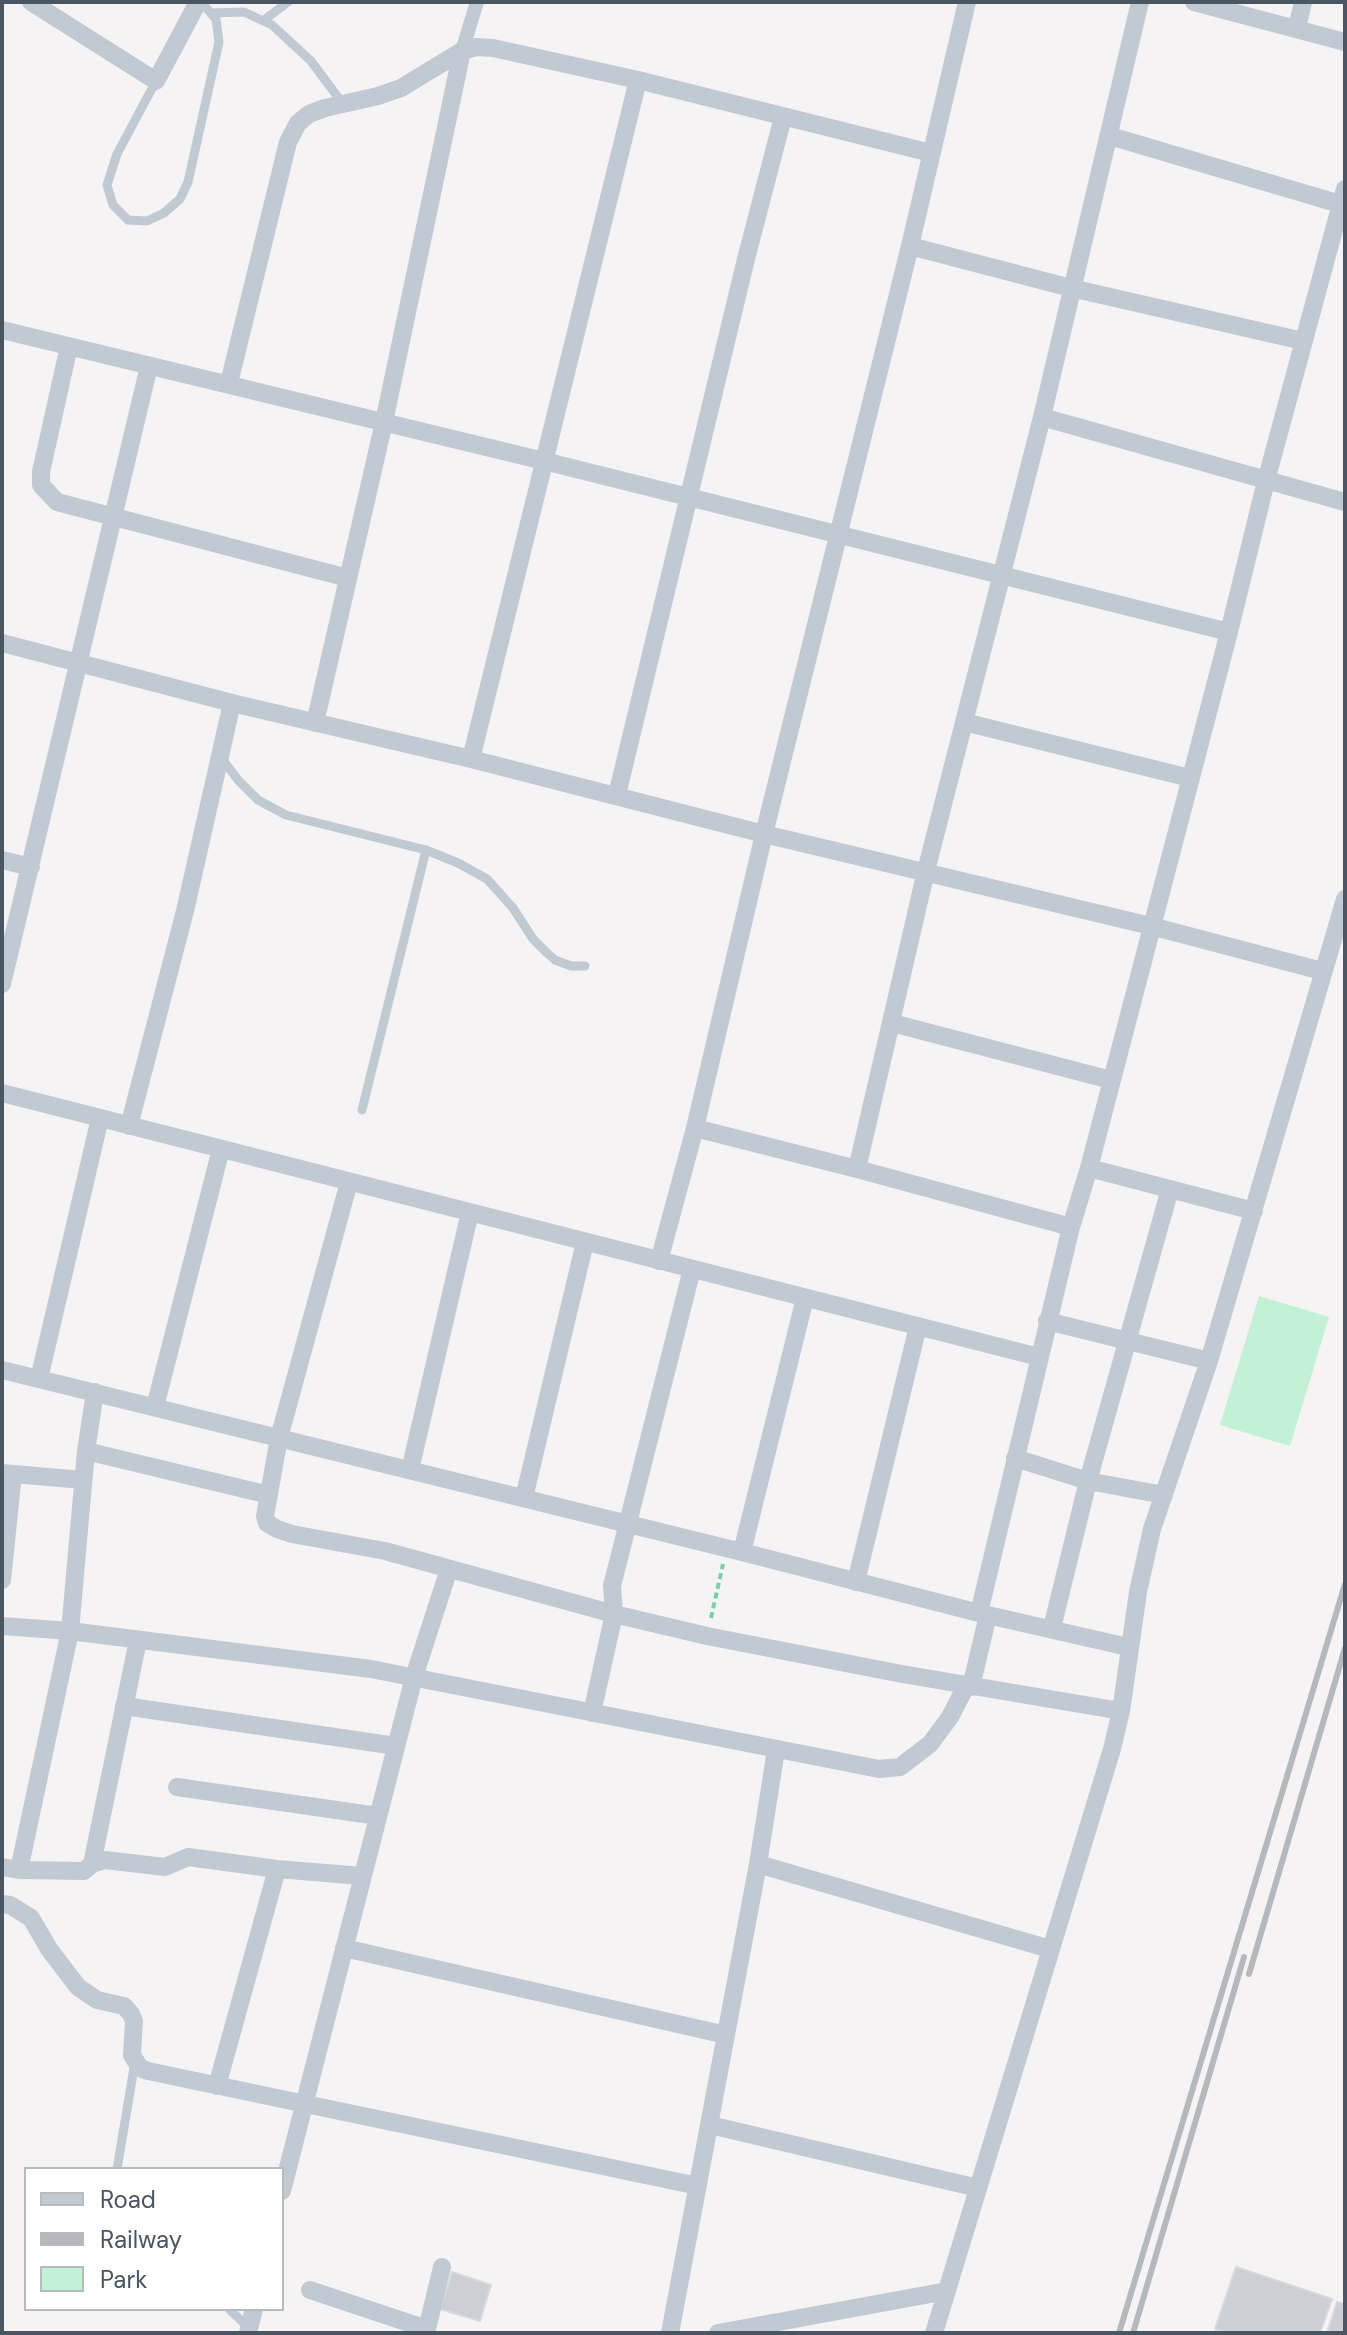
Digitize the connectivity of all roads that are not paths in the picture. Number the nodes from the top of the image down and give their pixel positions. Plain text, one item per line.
1 (31, 2) edge
2 (288, 2) edge
3 (477, 2) edge
4 (967, 2) edge
5 (1140, 2) edge
6 (1194, 2) edge
7 (1303, 2) edge
8 (203, 6) edge
9 (264, 20) junction
10 (1297, 28) junction
11 (1345, 42) edge
12 (462, 51) junction
13 (638, 80) junction
14 (156, 81) junction
15 (343, 104) junction
16 (783, 117) junction
17 (1110, 136) junction
18 (931, 153) junction
19 (1343, 196) edge
20 (910, 246) junction
21 (1071, 288) junction
22 (2, 330) edge
23 (1303, 341) junction
24 (69, 346) junction
25 (149, 366) junction
26 (229, 383) junction
27 (1042, 417) junction
28 (384, 422) junction
29 (544, 461) junction
30 (1266, 481) junction
31 (687, 498) junction
32 (1345, 502) edge
33 (114, 518) junction
34 (838, 535) junction
35 (999, 575) junction
36 (348, 578) junction
37 (1229, 632) junction
38 (2, 643) edge
39 (80, 665) junction
40 (232, 703) junction
41 (964, 722) junction
42 (315, 723) junction
43 (220, 756) junction
44 (471, 759) junction
45 (1190, 778) junction
46 (617, 795) junction
47 (764, 834) junction
48 (426, 850) junction
49 (2, 860) edge
50 (31, 867) junction
51 (926, 871) junction
52 (1345, 899) edge
53 (1151, 926) junction
54 (585, 966) dead end
55 (1322, 971) junction
56 (2, 984) edge
57 (892, 1023) junction
58 (1111, 1080) junction
59 (2, 1093) edge
60 (362, 1110) dead end
61 (100, 1118) junction
62 (129, 1126) junction
63 (695, 1128) junction
64 (221, 1149) junction
65 (1089, 1168) junction
66 (857, 1169) junction
67 (349, 1182) junction
68 (1170, 1189) junction
69 (1254, 1211) junction
70 (470, 1212) junction
71 (1071, 1227) junction
72 (585, 1242) junction
73 (659, 1261) junction
74 (692, 1269) junction
75 (805, 1298) junction
76 (1047, 1321) junction
77 (918, 1326) junction
78 (1127, 1341) junction
79 (1039, 1357) junction
80 (1209, 1361) junction
81 (2, 1370) edge
82 (39, 1379) junction
83 (95, 1392) junction
84 (155, 1407) junction
85 (279, 1438) junction
86 (86, 1451) junction
87 (1015, 1458) junction
88 (410, 1470) junction
89 (7, 1474) edge
90 (83, 1480) junction
91 (1088, 1481) junction
92 (269, 1495) junction
93 (1164, 1495) junction
94 (524, 1498) junction
95 (629, 1524) junction
96 (734, 1550) junction
97 (449, 1569) junction
98 (2, 1580) edge
99 (856, 1582) junction
100 (614, 1614) junction
101 (983, 1614) junction
102 (2, 1626) edge
103 (1052, 1628) junction
104 (70, 1631) junction
105 (138, 1640) junction
106 (1128, 1647) junction
107 (414, 1677) junction
108 (969, 1686) junction
109 (124, 1706) junction
110 (1121, 1711) junction
111 (592, 1713) junction
112 (396, 1746) junction
113 (776, 1750) junction
114 (177, 1787) dead end
115 (378, 1816) junction
116 (92, 1864) junction
117 (758, 1864) junction
118 (11, 1868) edge
119 (277, 1869) junction
120 (362, 1876) junction
121 (2, 1904) edge
122 (344, 1948) junction
123 (1050, 1949) junction
124 (726, 2035) junction
125 (135, 2061) junction
126 (217, 2086) junction
127 (303, 2104) junction
128 (710, 2125) junction
129 (117, 2167) edge
130 (284, 2183) edge
131 (698, 2186) junction
132 (978, 2188) junction
133 (442, 2267) dead end
134 (310, 2290) dead end
135 (947, 2291) junction
136 (231, 2311) edge
137 (248, 2330) edge
138 (426, 2331) edge
139 (670, 2333) edge
140 (718, 2333) edge
141 (934, 2333) edge

1 - 14 street
2 - 9 lane
3 - 12 street
4 - 18 street
5 - 17 street
6 - 10 street
7 - 10 street
8 - 9 lane
8 - 14 street
8 - 14 lane
9 - 15 lane
10 - 11 street
12 - 13 street
12 - 15 street
12 - 28 street
13 - 16 street
13 - 29 street
15 - 26 street
16 - 18 street
16 - 31 street
17 - 19 street
17 - 21 street
18 - 20 street
19 - 23 street
20 - 21 street
20 - 34 street
21 - 23 street
21 - 27 street
22 - 24 street
23 - 30 street
24 - 25 street
24 - 33 street
25 - 26 street
25 - 33 street
26 - 28 street
27 - 30 street
27 - 35 street
28 - 29 street
28 - 36 street
29 - 31 street
29 - 44 street
30 - 32 street
30 - 37 street
31 - 34 street
31 - 46 street
33 - 36 street
33 - 39 street
34 - 35 street
34 - 47 street
35 - 37 street
35 - 41 street
36 - 42 street
37 - 45 street
38 - 39 street
39 - 40 street
39 - 50 street
40 - 42 street
40 - 43 street
41 - 45 street
41 - 51 street
42 - 44 street
43 - 48 lane
43 - 62 street
44 - 46 street
45 - 53 street
46 - 47 street
47 - 51 street
47 - 63 street
48 - 54 lane
48 - 60 lane
49 - 50 street
50 - 56 street
51 - 53 street
51 - 57 street
52 - 55 street
53 - 55 street
53 - 58 street
55 - 69 street
57 - 58 street
57 - 66 street
58 - 65 street
59 - 61 street
61 - 62 street
61 - 82 street
62 - 64 street
63 - 66 street
63 - 73 street
64 - 67 street
64 - 84 street
65 - 68 street
65 - 71 street
66 - 71 street
67 - 70 street
67 - 85 street
68 - 69 street
68 - 78 street
69 - 80 street
70 - 72 street
70 - 88 street
71 - 76 street
72 - 73 street
72 - 94 street
73 - 74 street
74 - 75 street
74 - 95 street
75 - 77 street
75 - 96 street
76 - 78 street
76 - 79 street
77 - 79 street
77 - 99 street
78 - 80 street
78 - 91 street
79 - 87 street
80 - 93 street
81 - 82 street
82 - 83 street
83 - 84 street
83 - 86 street
84 - 85 street
85 - 88 street
85 - 92 street
86 - 90 street
86 - 92 street
87 - 91 street
87 - 101 street
88 - 94 street
89 - 90 street
89 - 98 street
90 - 104 street
91 - 93 street
91 - 103 street
92 - 97 street
93 - 106 street
94 - 95 street
95 - 96 street
95 - 100 street
96 - 99 street
97 - 100 street
97 - 107 street
99 - 101 street
100 - 108 street
100 - 111 street
101 - 103 street
101 - 108 street
102 - 104 street
103 - 106 street
104 - 105 street
104 - 118 street
105 - 107 street
105 - 109 street
106 - 110 street
107 - 111 street
107 - 112 street
108 - 110 street
108 - 113 street
109 - 112 street
109 - 116 street
110 - 123 street
111 - 113 street
112 - 115 street
113 - 117 street
114 - 115 street
115 - 120 street
116 - 118 street
116 - 119 street
117 - 123 street
117 - 124 street
119 - 120 street
119 - 126 street
120 - 122 street
121 - 125 street
122 - 124 street
122 - 127 street
123 - 132 street
124 - 128 street
125 - 126 street
125 - 129 lane
126 - 127 street
127 - 130 street
127 - 131 street
128 - 131 street
128 - 132 street
131 - 139 street
132 - 135 street
133 - 138 street
134 - 138 street
135 - 140 street
135 - 141 street
136 - 137 lane

